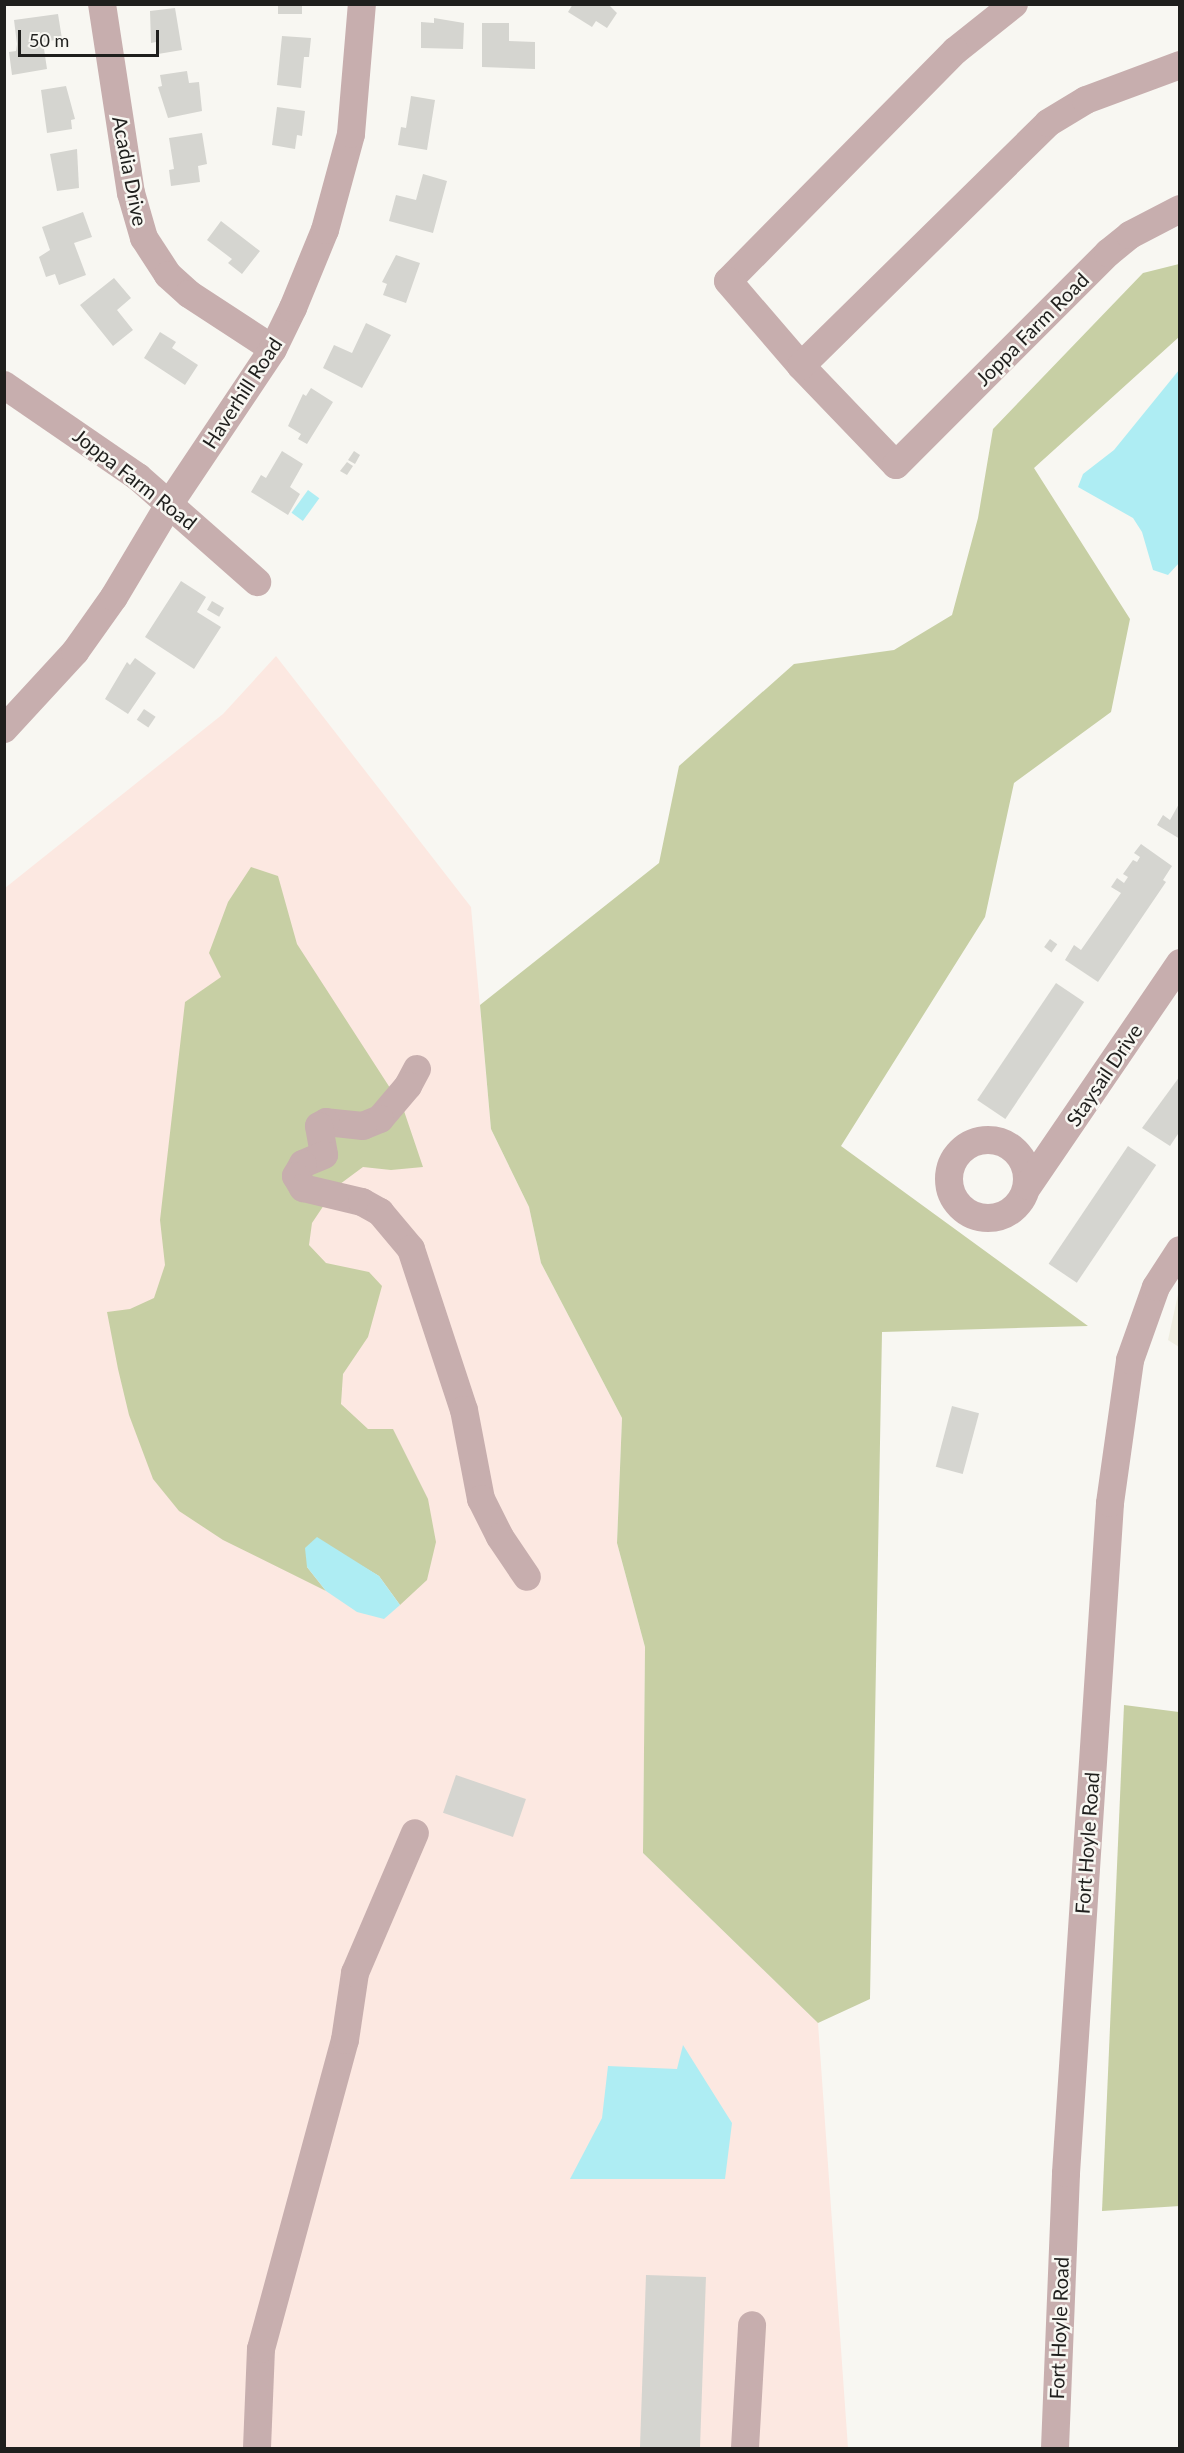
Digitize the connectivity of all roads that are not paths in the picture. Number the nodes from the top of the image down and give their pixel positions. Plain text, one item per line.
1 (102, 4) edge
2 (363, 4) edge
3 (1014, 4) edge
4 (1179, 65) edge
5 (1179, 209) edge
6 (273, 349) junction
7 (801, 366) junction
8 (4, 385) edge
9 (170, 503) junction
10 (257, 582) dead end
11 (4, 729) edge
12 (1179, 963) edge
13 (417, 1069) dead end
14 (1028, 1186) dead end
15 (1179, 1250) edge
16 (527, 1577) dead end
17 (416, 1833) dead end
18 (752, 2325) dead end
19 (257, 2448) edge
20 (745, 2448) edge
21 (1055, 2448) edge

1 - 6 street, Acadia Drive
2 - 6 street, Haverhill Road
3 - 7 street
4 - 7 street
5 - 7 street, Joppa Farm Road
6 - 9 street, Haverhill Road
8 - 9 street, Joppa Farm Road
9 - 10 street, Joppa Farm Road
9 - 11 street, Haverhill Road
12 - 14 street, Staysail Drive
13 - 16 street
15 - 21 street, Fort Hoyle Road
17 - 19 street
18 - 20 street

